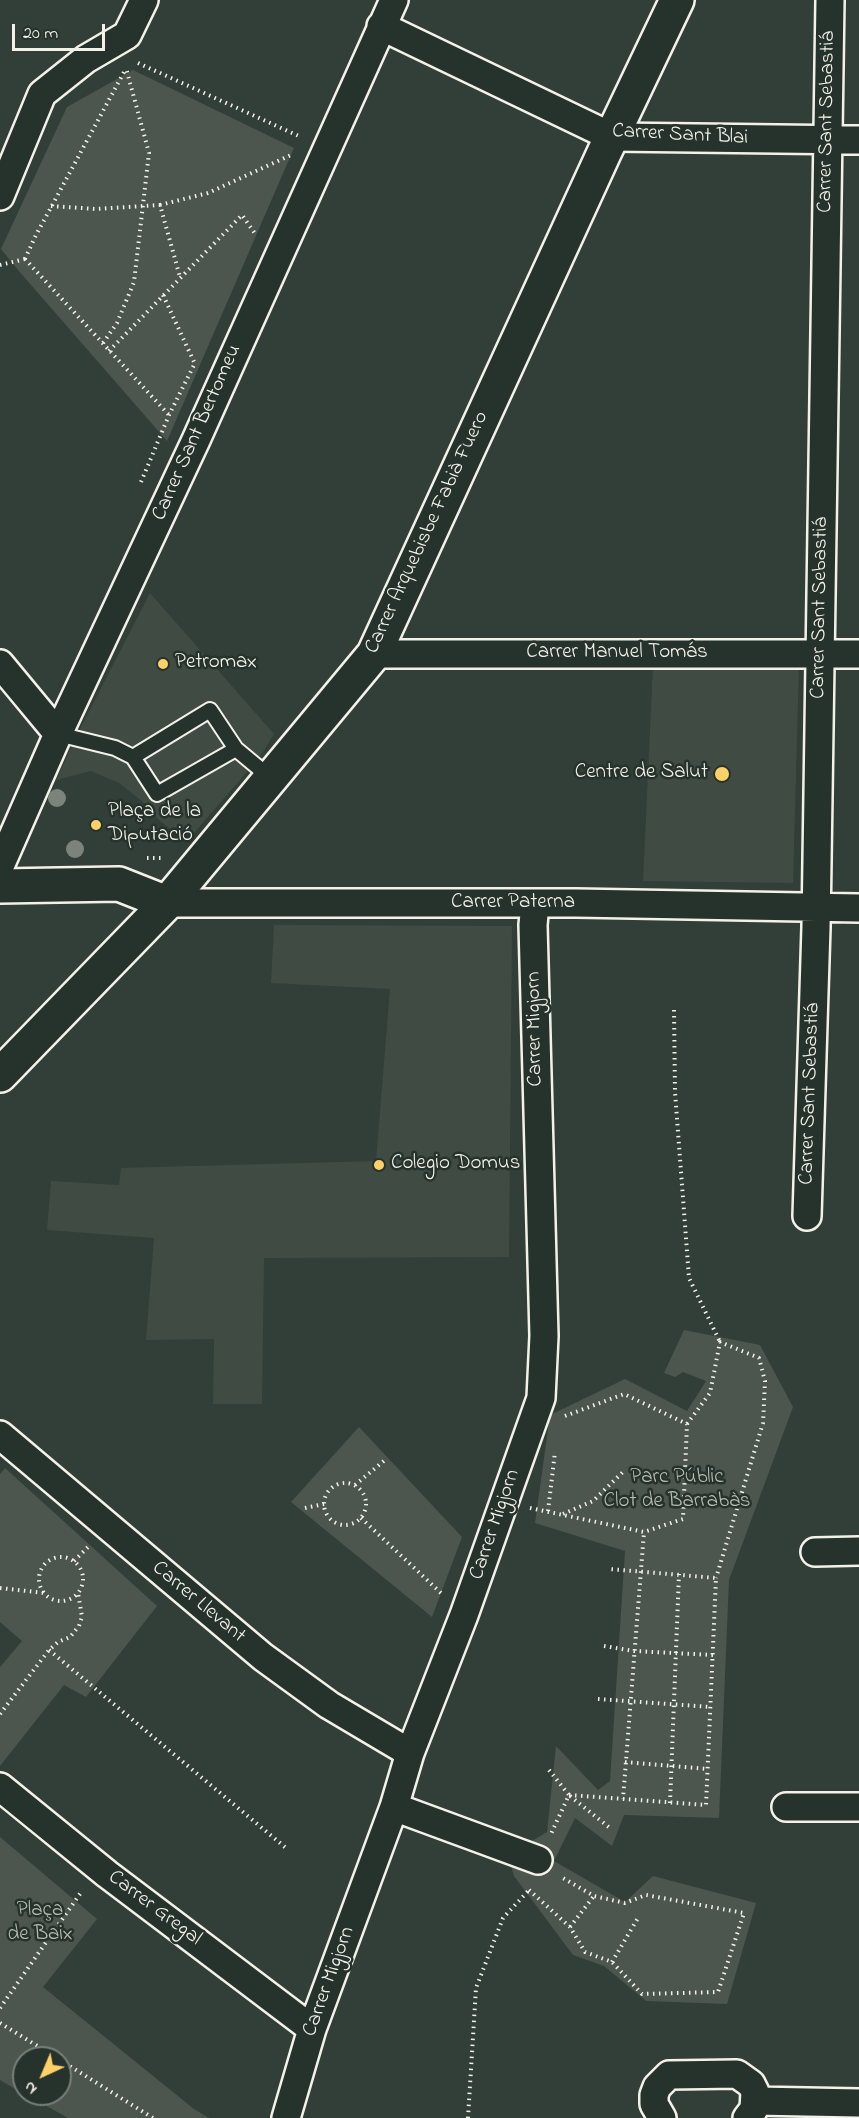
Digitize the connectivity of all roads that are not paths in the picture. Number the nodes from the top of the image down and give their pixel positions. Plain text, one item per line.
1 (144, 0) edge
2 (394, 0) edge
3 (677, 0) edge
4 (830, 0) edge
5 (381, 26) junction
6 (612, 138) junction
7 (859, 140) edge
8 (829, 141) junction
9 (0, 196) edge
10 (374, 654) junction
11 (859, 654) edge
12 (820, 655) junction
13 (0, 664) edge
14 (58, 734) junction
15 (236, 749) junction
16 (133, 757) junction
17 (272, 779) junction
18 (0, 866) edge
19 (0, 886) edge
20 (167, 903) junction
21 (535, 903) junction
22 (815, 908) junction
23 (859, 908) edge
24 (0, 1075) edge
25 (807, 1216) dead end
26 (0, 1435) edge
27 (815, 1551) dead end
28 (859, 1551) edge
29 (411, 1753) junction
30 (0, 1787) edge
31 (394, 1807) junction
32 (786, 1807) dead end
33 (859, 1807) edge
34 (545, 1866) road end
35 (312, 2029) junction
36 (859, 2103) edge
37 (751, 2109) edge
38 (286, 2118) edge
39 (662, 2118) edge

1 - 9 street
2 - 5 street, Carrer Sant Bertomeu
3 - 6 street, Carrer Arquebisbe Fabià Fuero
4 - 8 street, Carrer Sant Sebastiá
5 - 6 street, Carrer Sant Blai
5 - 14 street, Carrer Sant Bertomeu
6 - 8 street, Carrer Sant Blai
6 - 10 street, Carrer Arquebisbe Fabià Fuero
7 - 8 street, Carrer Sant Blai
8 - 12 street, Carrer Sant Sebastiá
10 - 12 street, Carrer Manuel Tomás
10 - 17 street, Carrer Arquebisbe Fabià Fuero
11 - 12 street, Carrer Manuel Tomás
12 - 22 street, Carrer Sant Sebastiá
13 - 14 street
14 - 16 lane
14 - 18 street, Carrer Sant Bertomeu
15 - 16 lane
15 - 16 lane
15 - 17 lane
17 - 20 street, Carrer Arquebisbe Fabià Fuero
19 - 20 street
20 - 21 street, Carrer Paterna
20 - 24 street, Carrer Arquebisbe Fabià Fuero
21 - 22 street, Carrer Paterna
21 - 29 street, Carrer Migjorn
22 - 23 street, Carrer Paterna
22 - 25 street, Carrer Sant Sebastiá
26 - 29 street, Carrer Llevant
27 - 28 street
29 - 31 street, Carrer Migjorn
30 - 35 street, Carrer Gregal
31 - 34 street
31 - 35 street, Carrer Migjorn
32 - 33 street
35 - 38 street, Carrer Migjorn
36 - 37 street
37 - 39 street

